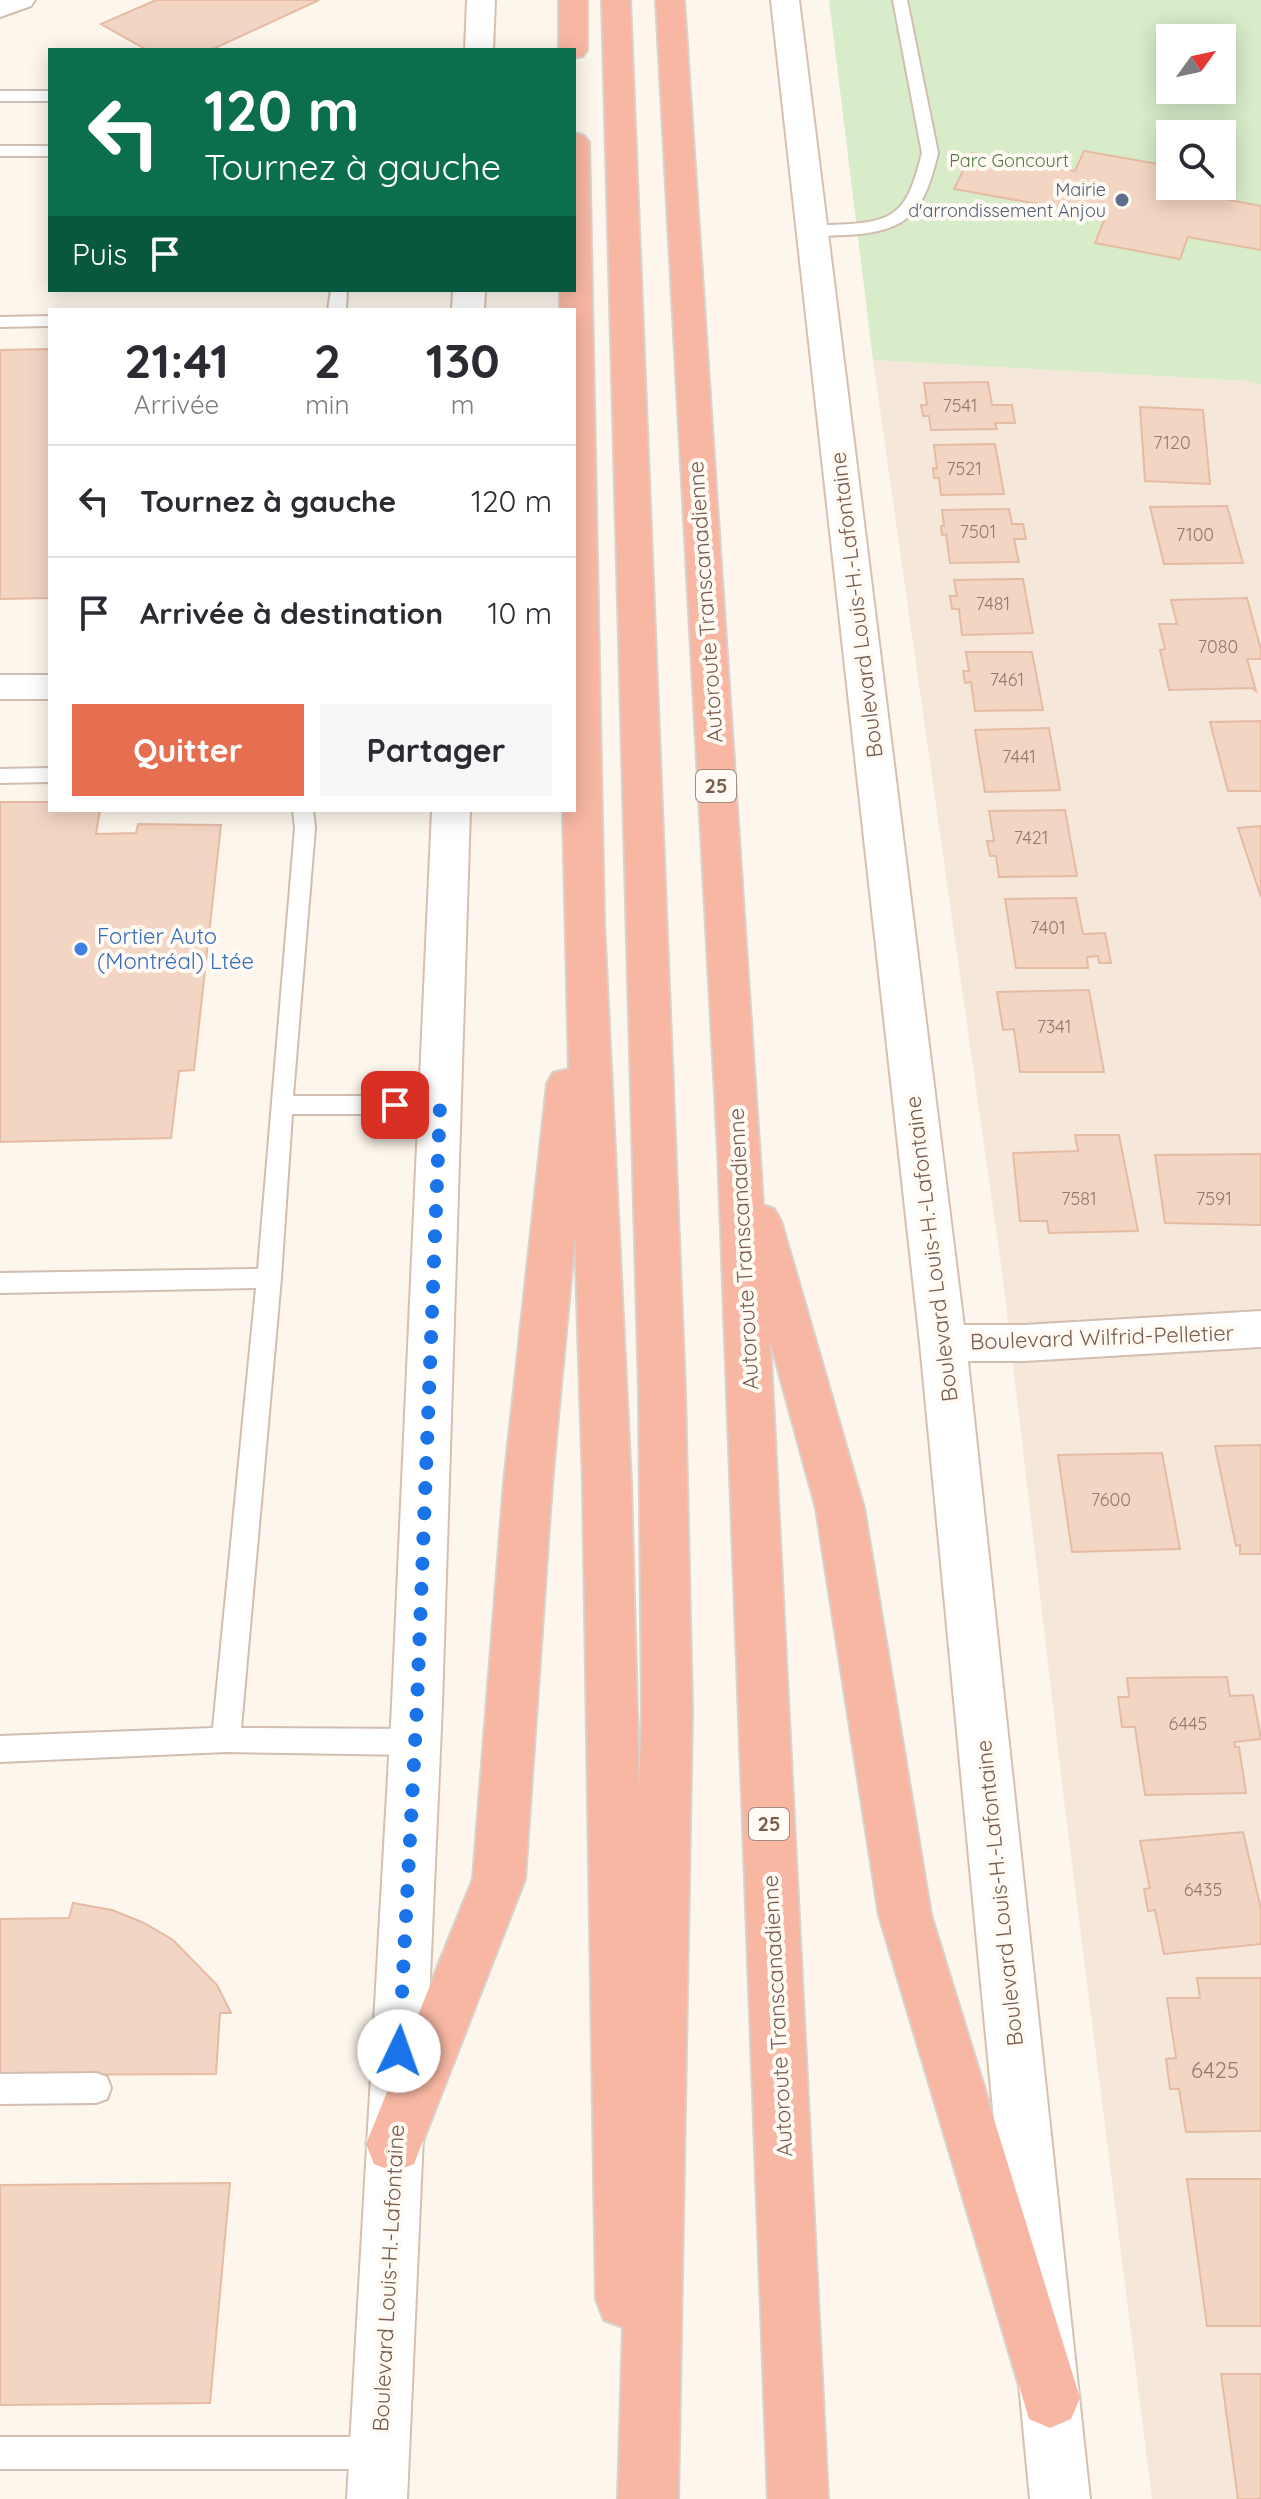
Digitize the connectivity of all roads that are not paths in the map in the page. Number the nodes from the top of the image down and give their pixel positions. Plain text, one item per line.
1 (21, 0) edge
2 (481, 0) edge
3 (573, 0) edge
4 (616, 0) edge
5 (670, 0) edge
6 (785, 0) edge
7 (900, 0) edge
8 (0, 9) edge
9 (479, 48) edge
10 (573, 48) edge
11 (0, 96) edge
12 (48, 96) edge
13 (0, 151) edge
14 (48, 151) edge
15 (814, 231) junction
16 (576, 292) edge
17 (48, 321) edge
18 (0, 322) edge
19 (0, 687) edge
20 (48, 687) edge
21 (48, 775) edge
22 (0, 776) edge
23 (303, 812) edge
24 (451, 812) edge
25 (584, 923) junction
26 (281, 1105) junction
27 (440, 1105) junction
28 (739, 1149) junction
29 (269, 1278) junction
30 (0, 1283) edge
31 (1261, 1329) edge
32 (943, 1343) junction
33 (226, 1740) junction
34 (415, 1742) junction
35 (0, 1749) edge
36 (96, 2088) dead end
37 (0, 2089) edge
38 (394, 2144) junction
39 (1050, 2398) junction
40 (0, 2453) edge
41 (378, 2476) edge
42 (630, 2499) edge
43 (648, 2499) edge
44 (798, 2499) edge
45 (1060, 2499) edge

1 - 8 main road
2 - 9 main road
3 - 10 highway
4 - 43 highway
5 - 28 highway, Autoroute Transcanadienne / 25
6 - 15 main road, Boulevard Louis-H.-Lafontaine
7 - 15 lane
11 - 12 lane
13 - 14 lane
15 - 32 main road, Boulevard Louis-H.-Lafontaine
16 - 25 highway
17 - 18 lane
19 - 20 main road
21 - 22 lane
23 - 26 lane
24 - 27 main road, Boulevard Louis-H.-Lafontaine
25 - 38 highway
25 - 42 highway
26 - 27 lane
26 - 29 lane
27 - 34 main road, Boulevard Louis-H.-Lafontaine
28 - 39 highway
28 - 44 highway, Autoroute Transcanadienne / 25
29 - 30 lane
29 - 33 lane
31 - 32 main road, Boulevard Wilfrid-Pelletier
32 - 39 main road, Boulevard Louis-H.-Lafontaine
33 - 34 lane
33 - 35 lane
34 - 38 main road, Boulevard Louis-H.-Lafontaine
36 - 37 lane
38 - 41 main road, Boulevard Louis-H.-Lafontaine
39 - 45 main road, Boulevard Louis-H.-Lafontaine
40 - 41 lane

